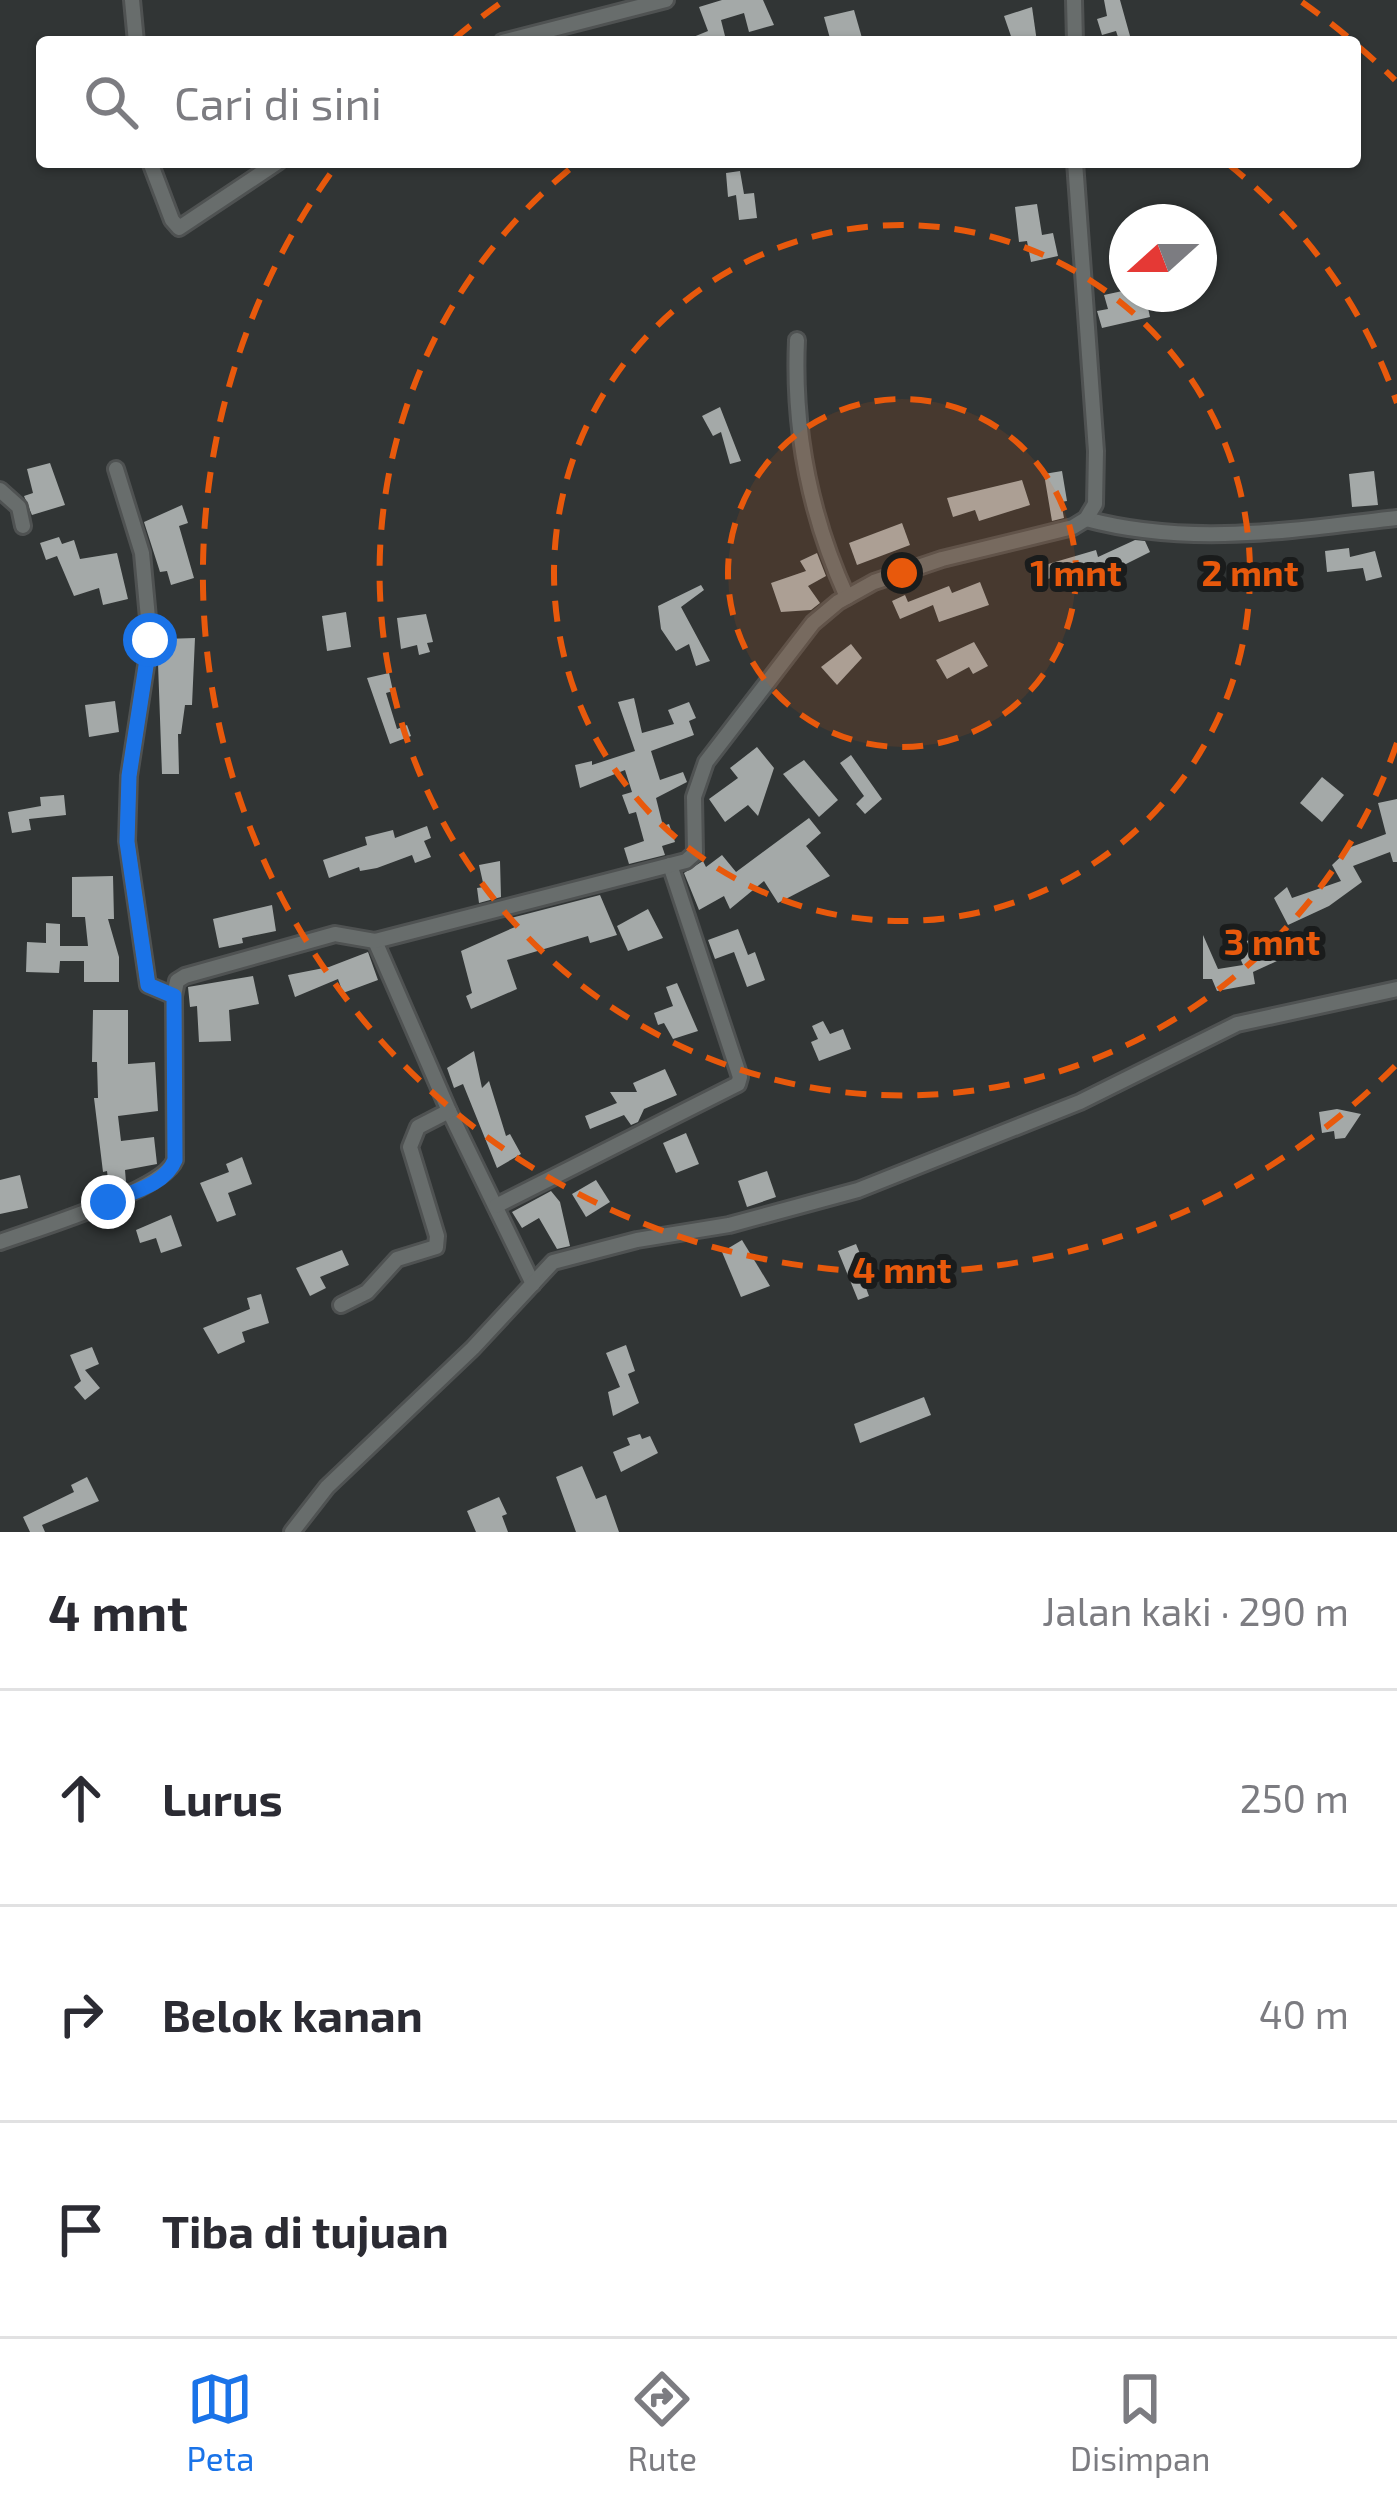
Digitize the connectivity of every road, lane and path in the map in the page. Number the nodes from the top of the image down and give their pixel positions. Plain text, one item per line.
1 (132, 0) edge
2 (666, 0) edge
3 (1074, 0) edge
4 (135, 36) edge
5 (525, 36) edge
6 (1075, 36) edge
7 (152, 168) edge
8 (269, 168) edge
9 (1075, 168) edge
10 (797, 340) dead end
11 (116, 469) dead end
12 (0, 490) edge
13 (1086, 519) junction
14 (1396, 522) edge
15 (23, 526) dead end
16 (848, 597) junction
17 (670, 865) junction
18 (375, 941) junction
19 (1397, 989) edge
20 (174, 996) junction
21 (449, 1111) junction
22 (496, 1206) junction
23 (0, 1242) edge
24 (533, 1283) junction
25 (341, 1305) dead end
26 (292, 1532) edge

1 - 4 street
2 - 5 street
3 - 6 street
7 - 8 street
9 - 13 street
10 - 16 street
11 - 20 street
12 - 15 street
13 - 14 street
13 - 16 street
16 - 17 street
17 - 18 street
17 - 22 street
18 - 20 street
18 - 21 street
19 - 24 street
20 - 23 street
21 - 22 street
21 - 25 street
22 - 24 street
24 - 26 street

